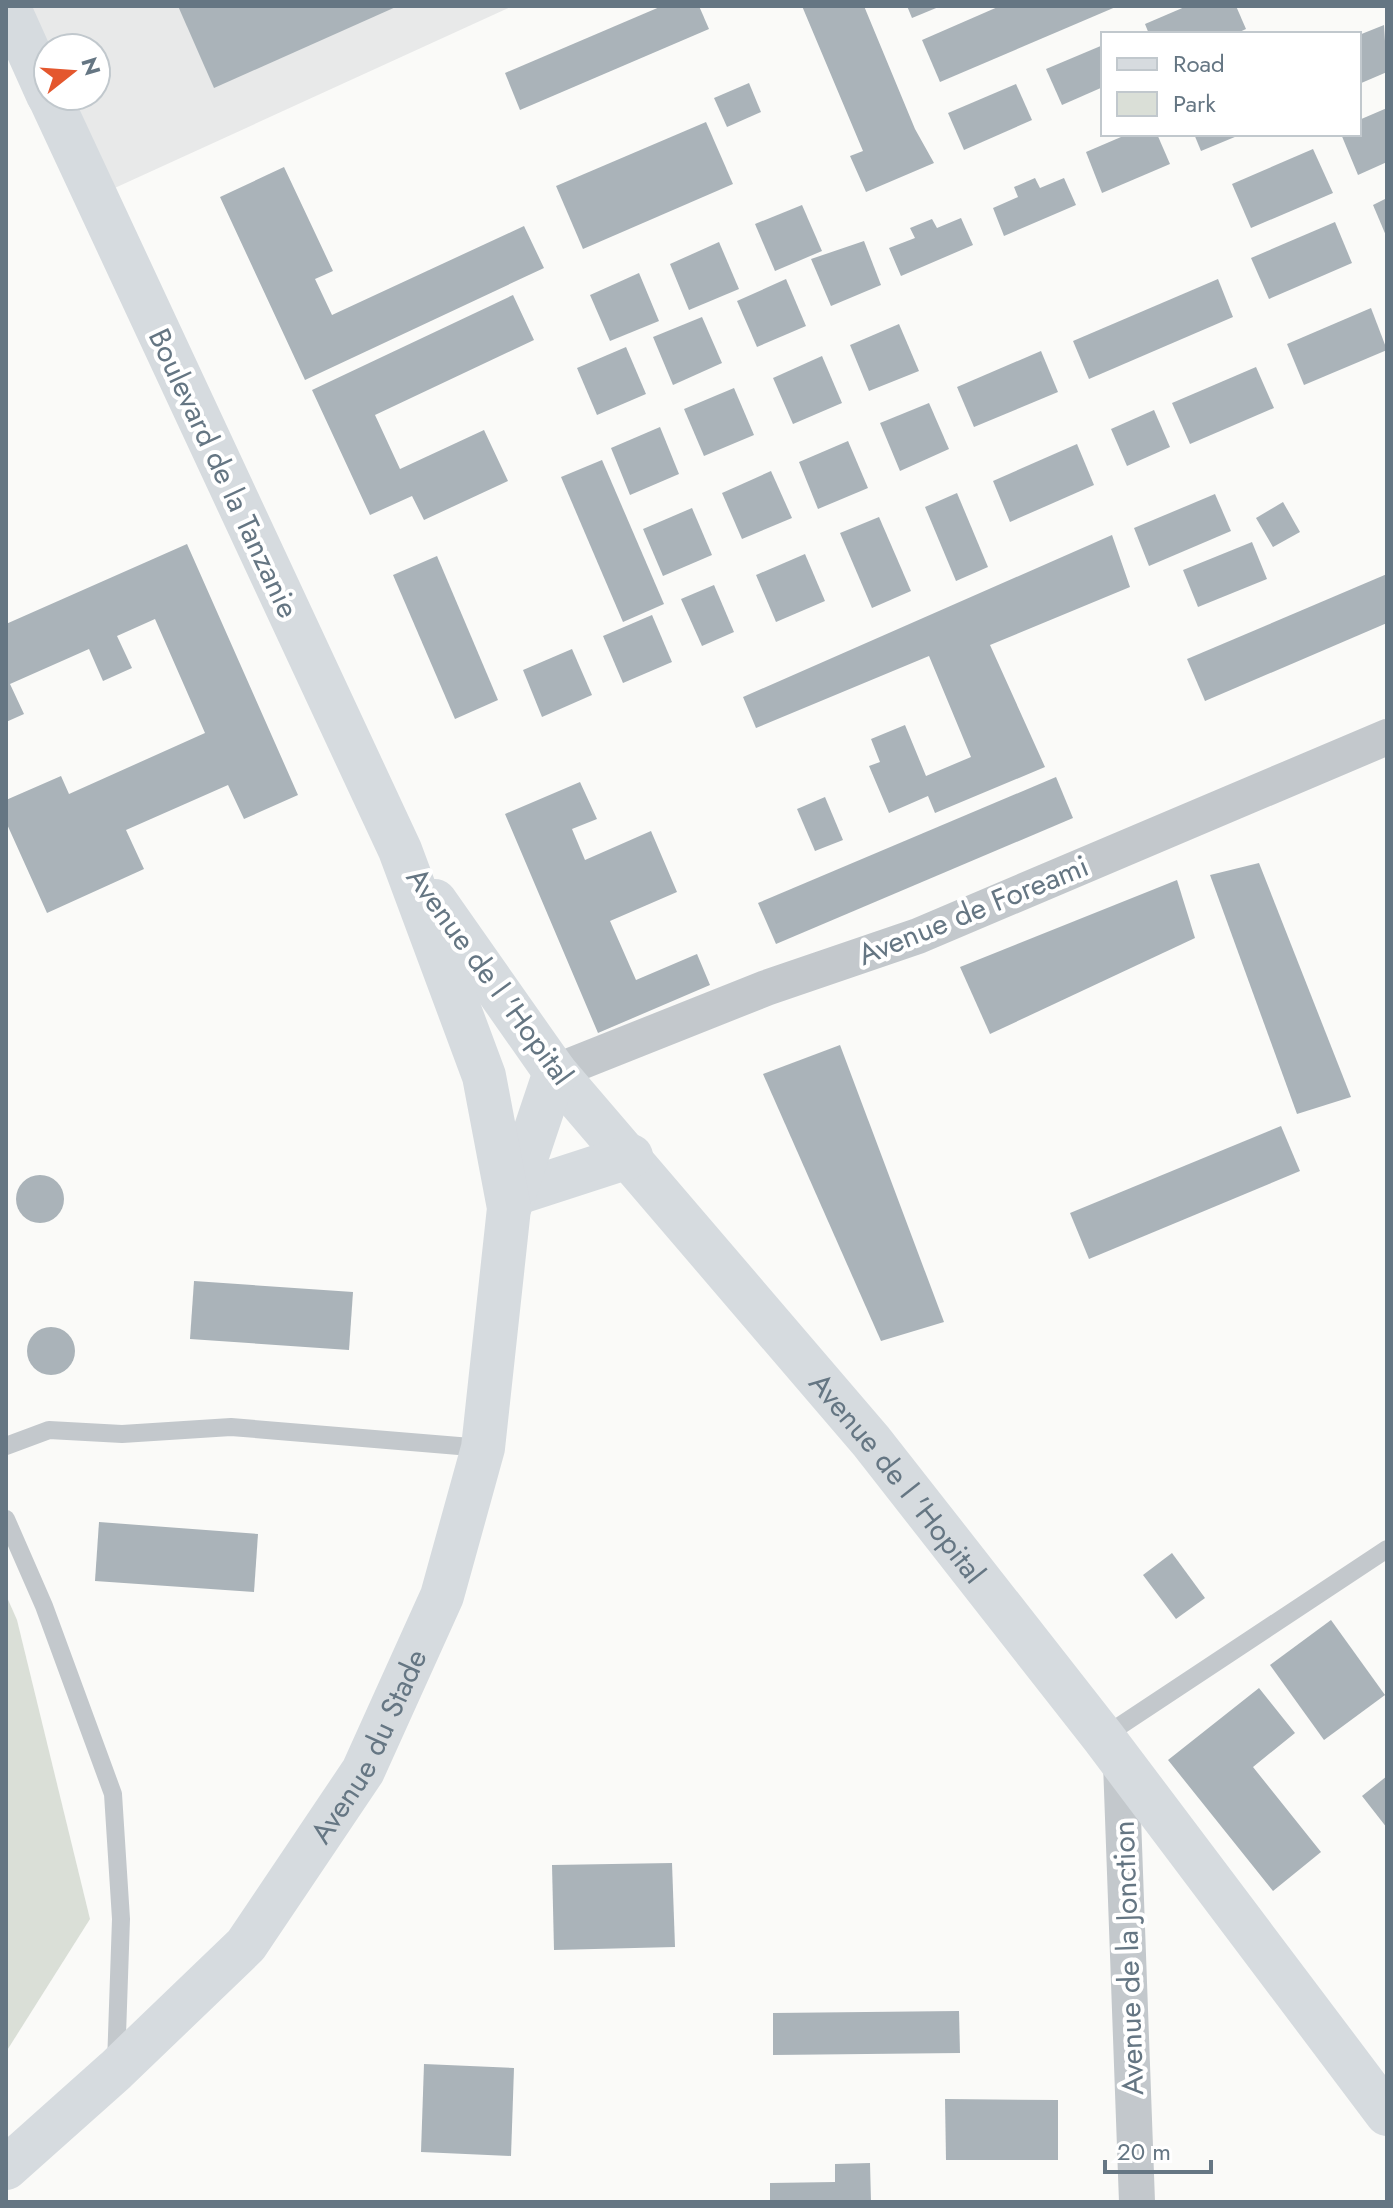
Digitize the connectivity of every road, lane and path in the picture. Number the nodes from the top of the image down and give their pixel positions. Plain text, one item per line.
1 (8, 6) edge
2 (32, 59) edge
3 (56, 112) edge
4 (1387, 737) edge
5 (400, 850) junction
6 (555, 1072) junction
7 (631, 1156) junction
8 (513, 1200) junction
9 (6, 1446) edge
10 (483, 1448) junction
11 (6, 1519) edge
12 (1387, 1549) edge
13 (1112, 1750) junction
14 (116, 2070) junction
15 (1387, 2114) edge
16 (6, 2168) edge
17 (1137, 2202) edge

1 - 2 street, Boulevard de la Tanzanie
3 - 5 street, Boulevard de la Tanzanie
4 - 6 street, Avenue de Foreami
5 - 6 street, Avenue de l 'Hopital
5 - 8 street, Avenue du Stade
6 - 7 street, Avenue de l 'Hopital
6 - 8 street, Avenue du Stade
7 - 8 street
7 - 13 street, Avenue de l 'Hopital
8 - 10 street, Avenue du Stade
9 - 10 lane
10 - 14 street, Avenue du Stade
11 - 14 lane
12 - 13 lane
13 - 15 street, Avenue de l 'Hopital
13 - 17 street, Avenue de la Jonction
14 - 16 street, Avenue du Stade

